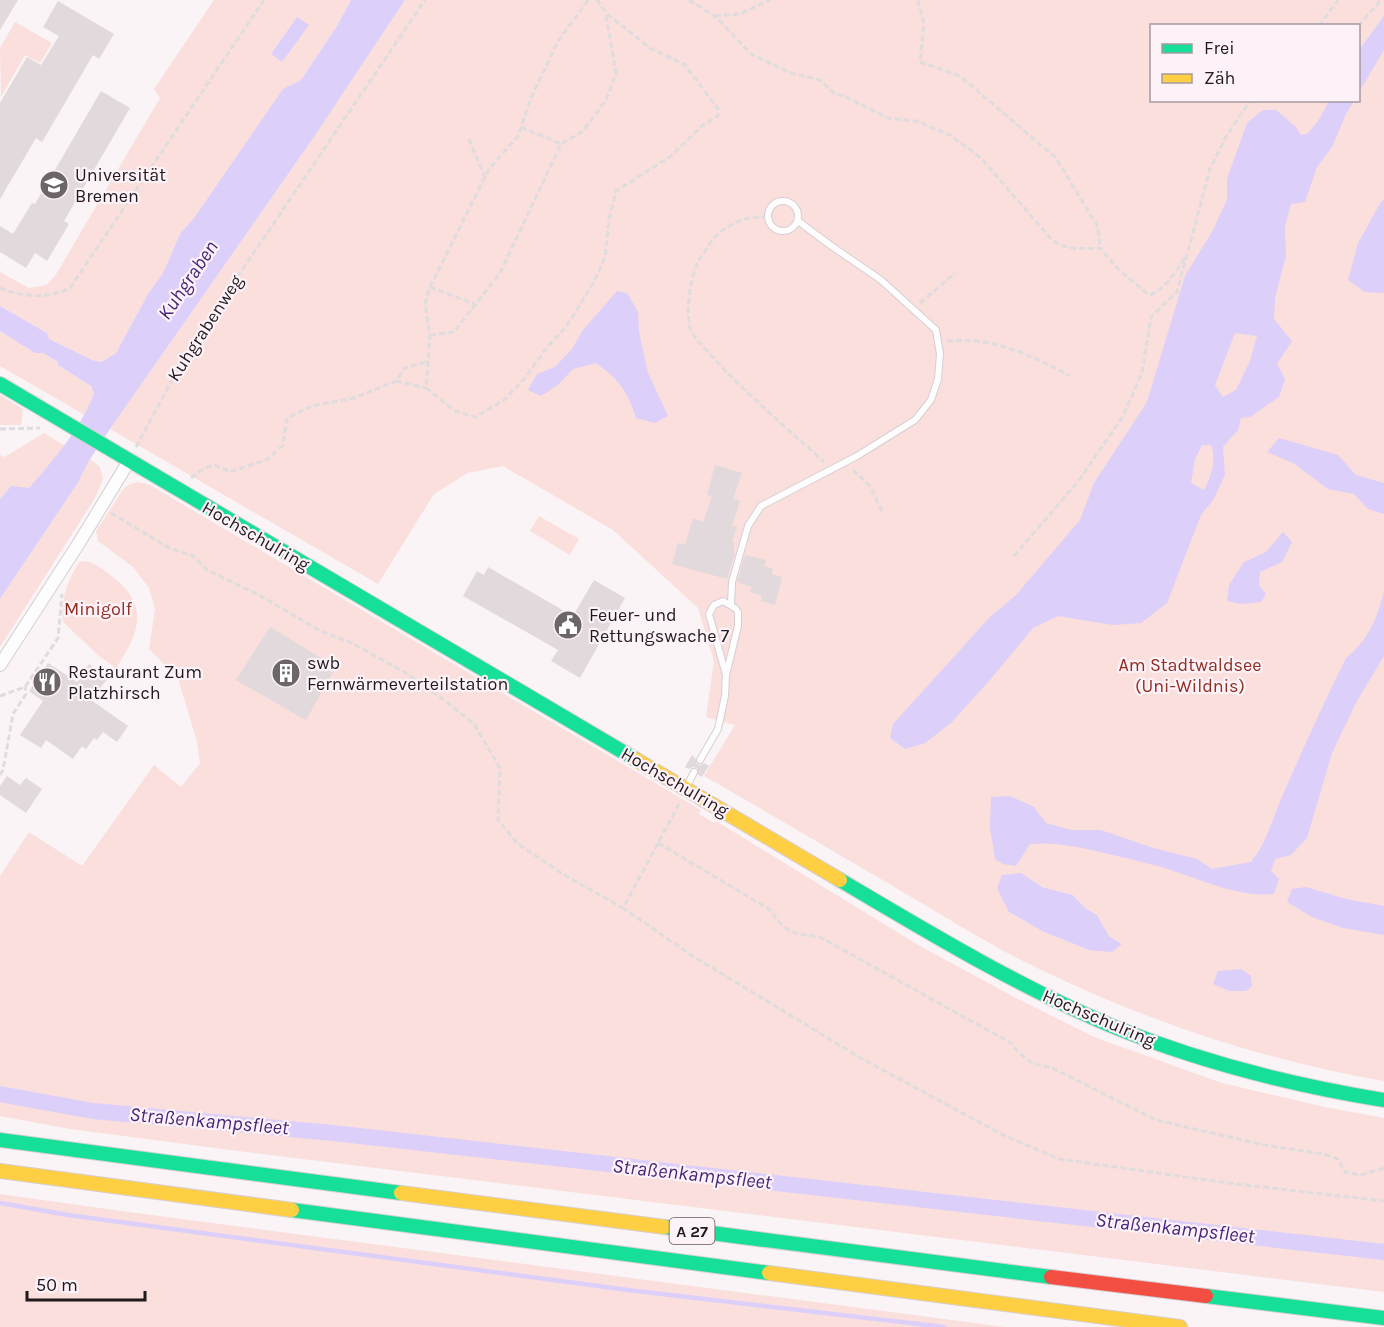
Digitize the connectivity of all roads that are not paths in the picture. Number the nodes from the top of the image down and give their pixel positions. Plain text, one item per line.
1 (798, 221) junction
2 (0, 384) edge
3 (129, 461) junction
4 (731, 604) junction
5 (0, 665) edge
6 (726, 675) junction
7 (700, 760) dead end
8 (694, 772) dead end
9 (685, 788) junction
10 (1384, 1100) edge
11 (0, 1140) edge
12 (0, 1171) edge
13 (1384, 1318) edge
14 (1180, 1327) edge

1 - 1 lane
1 - 4 lane
2 - 3 main road, Hochschulring
3 - 5 street
3 - 9 main road, Hochschulring
4 - 6 lane
4 - 6 lane
6 - 7 lane
8 - 9 lane
9 - 10 main road, Hochschulring
11 - 13 main road, A 27
12 - 14 main road, A 27

